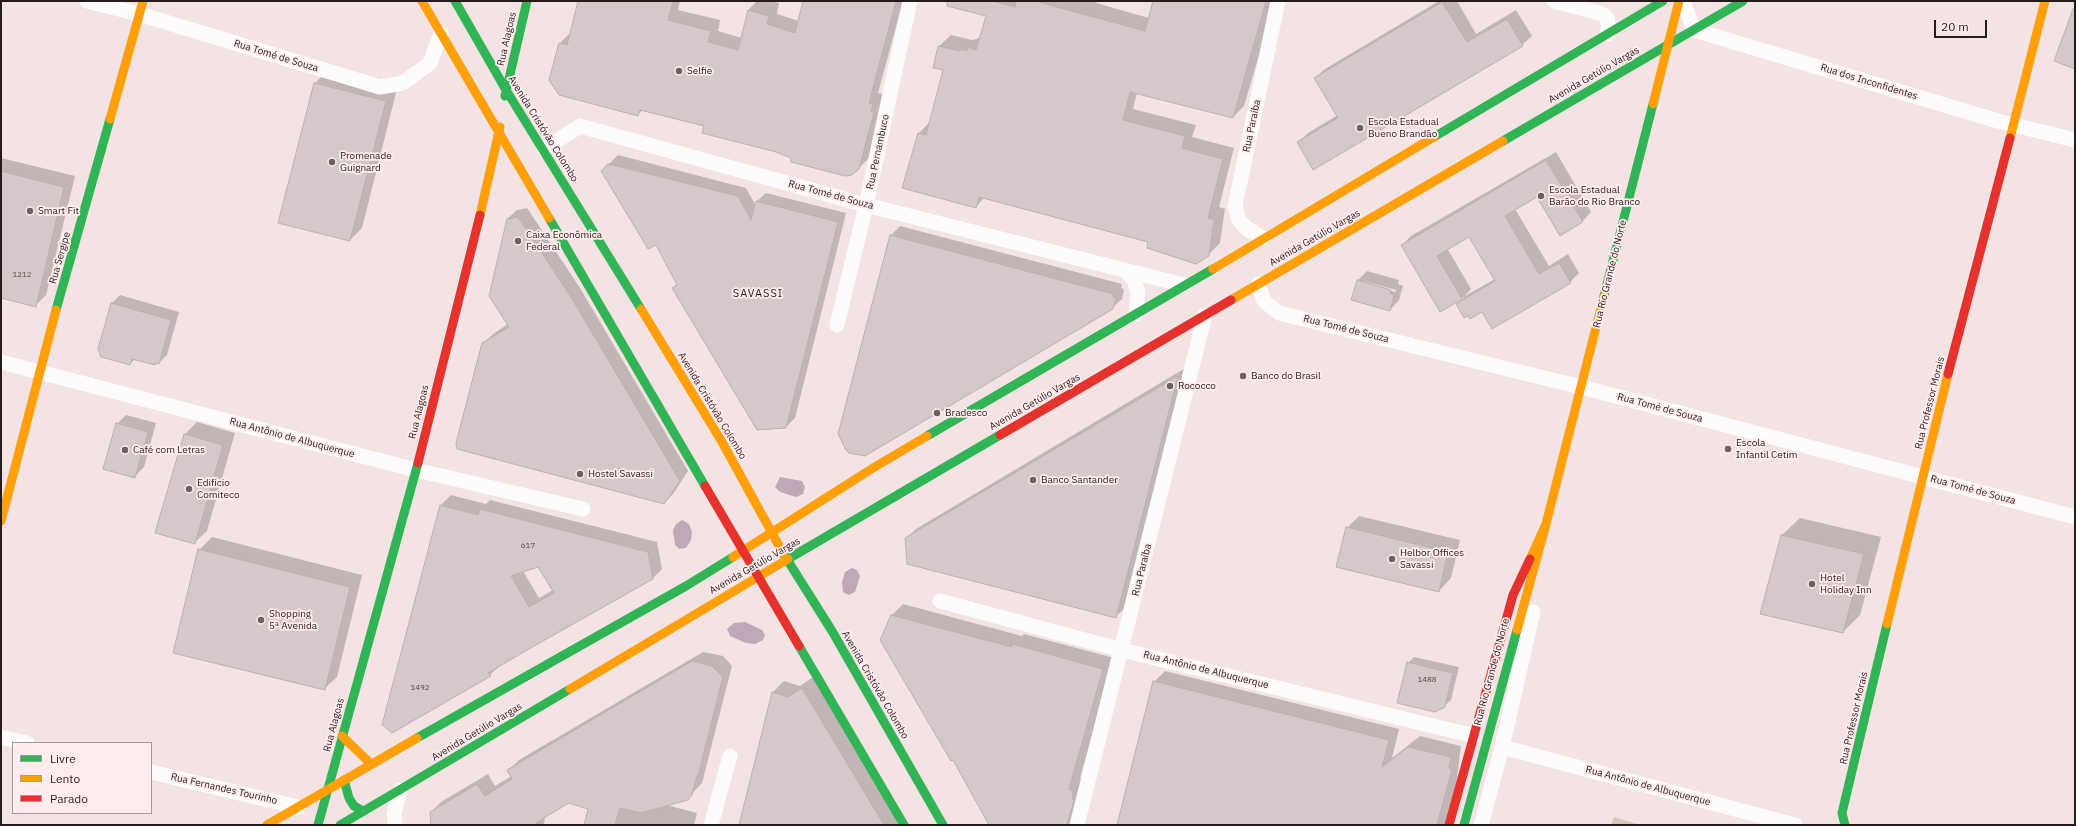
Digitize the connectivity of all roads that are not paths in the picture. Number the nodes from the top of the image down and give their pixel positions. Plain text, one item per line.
1 (87, 1) edge
2 (422, 1) edge
3 (455, 1) edge
4 (527, 1) edge
5 (910, 1) edge
6 (1278, 1) edge
7 (1554, 1) edge
8 (1663, 1) edge
9 (1679, 1) edge
10 (1683, 1) edge
11 (1743, 1) edge
12 (2045, 1) edge
13 (141, 8) edge
14 (1694, 30) junction
15 (441, 33) junction
16 (1608, 34) junction
17 (1669, 45) junction
18 (1634, 65) junction
19 (1658, 88) junction
20 (506, 90) junction
21 (503, 104) dead end
22 (501, 119) dead end
23 (2013, 124) junction
24 (499, 133) junction
25 (2075, 140) edge
26 (544, 149) junction
27 (502, 176) dead end
28 (513, 176) dead end
29 (527, 180) junction
30 (488, 181) junction
31 (866, 205) junction
32 (1263, 238) junction
33 (1125, 270) junction
34 (1258, 284) junction
35 (1184, 286) junction
36 (1136, 314) junction
37 (1205, 315) junction
38 (837, 325) dead end
39 (1, 362) edge
40 (40, 372) junction
41 (1581, 387) junction
42 (416, 470) junction
43 (1922, 476) junction
44 (583, 509) dead end
45 (2075, 517) edge
46 (1, 521) edge
47 (1546, 524) junction
48 (772, 534) junction
49 (744, 551) junction
50 (787, 561) junction
51 (758, 578) junction
52 (940, 601) dead end
53 (1122, 650) junction
54 (342, 736) junction
55 (1474, 736) junction
56 (1, 737) edge
57 (23, 742) edge
58 (1502, 747) junction
59 (730, 756) dead end
60 (371, 764) junction
61 (152, 772) edge
62 (344, 780) junction
63 (328, 789) junction
64 (400, 790) junction
65 (299, 810) junction
66 (363, 811) junction
67 (1842, 813) junction
68 (267, 825) edge
69 (318, 825) edge
70 (340, 825) edge
71 (395, 825) edge
72 (712, 825) edge
73 (904, 825) edge
74 (943, 825) edge
75 (1077, 825) edge
76 (1449, 825) edge
77 (1464, 825) edge
78 (1481, 825) edge
79 (1795, 825) edge
80 (1832, 825) edge
81 (1845, 825) edge

1 - 13 street, Rua Tomé de Souza
2 - 15 main road
3 - 20 main road, Avenida Cristóvão Colombo
4 - 20 main road, Rua Alagoas
5 - 31 street, Rua Pernambuco
6 - 32 street, Rua Paraíba
7 - 16 street
8 - 16 main road, Avenida Getúlio Vargas
9 - 17 main road, Rua Rio Grande do Norte
10 - 14 street
11 - 14 main road, Avenida Getúlio Vargas
12 - 23 main road, Rua Professor Morais
13 - 15 street, Rua Tomé de Souza
13 - 40 main road, Rua Sergipe
14 - 17 main road, Avenida Getúlio Vargas
14 - 23 street, Rua dos Inconfidentes
15 - 24 main road
16 - 32 main road, Avenida Getúlio Vargas
17 - 18 main road, Avenida Getúlio Vargas
17 - 19 main road, Rua Rio Grande do Norte
18 - 19 main road
18 - 34 main road, Avenida Getúlio Vargas
19 - 41 main road, Rua Rio Grande do Norte
20 - 21 main road, Rua Alagoas
20 - 26 main road, Avenida Cristóvão Colombo
22 - 24 main road, Rua Alagoas
23 - 25 street, Rua dos Inconfidentes
23 - 43 main road, Rua Professor Morais
24 - 29 main road
24 - 30 main road, Rua Alagoas
26 - 31 street, Rua Tomé de Souza
26 - 48 main road, Avenida Cristóvão Colombo
27 - 30 main road
28 - 29 main road
29 - 49 main road
30 - 42 main road, Rua Alagoas
31 - 33 street, Rua Tomé de Souza
31 - 38 street, Rua Pernambuco
32 - 35 main road, Avenida Getúlio Vargas
33 - 35 street, Rua Tomé de Souza
33 - 36 street
34 - 37 main road, Avenida Getúlio Vargas
34 - 41 street, Rua Tomé de Souza
35 - 36 main road, Avenida Getúlio Vargas
36 - 48 main road, Avenida Getúlio Vargas
37 - 50 main road, Avenida Getúlio Vargas
37 - 53 street, Rua Paraíba
39 - 40 street, Rua Antônio de Albuquerque
40 - 42 street, Rua Antônio de Albuquerque
40 - 46 main road, Rua Sergipe
41 - 43 street, Rua Tomé de Souza
41 - 47 main road, Rua Rio Grande do Norte
42 - 44 street, Rua Antônio de Albuquerque
42 - 54 main road, Rua Alagoas
43 - 45 street, Rua Tomé de Souza
43 - 67 main road, Rua Professor Morais
47 - 55 main road, Rua Rio Grande do Norte
47 - 58 street, Rua Rio Grande do Norte
47 - 77 main road
48 - 49 main road, Avenida Getúlio Vargas
48 - 50 main road, Avenida Cristóvão Colombo
49 - 51 main road
49 - 60 main road, Avenida Getúlio Vargas
50 - 51 main road, Avenida Getúlio Vargas
50 - 74 main road, Avenida Cristóvão Colombo
51 - 64 main road, Avenida Getúlio Vargas
51 - 73 main road
52 - 53 street, Rua Antônio de Albuquerque
53 - 55 street, Rua Antônio de Albuquerque
53 - 75 street, Rua Paraíba
54 - 60 main road
54 - 63 main road, Rua Alagoas
55 - 76 main road, Rua Rio Grande do Norte
56 - 57 street
58 - 78 street, Rua Rio Grande do Norte
58 - 79 street, Rua Antônio de Albuquerque
59 - 72 street
60 - 62 main road, Avenida Getúlio Vargas
61 - 65 street, Rua Fernandes Tourinho
62 - 63 main road, Avenida Getúlio Vargas
62 - 66 main road
63 - 65 main road, Avenida Getúlio Vargas
63 - 69 main road, Rua Alagoas
64 - 66 main road, Avenida Getúlio Vargas
64 - 71 street
65 - 68 main road, Avenida Getúlio Vargas
66 - 70 main road, Avenida Getúlio Vargas
67 - 80 main road, Rua Professor Morais
67 - 81 main road, Rua Professor Morais

